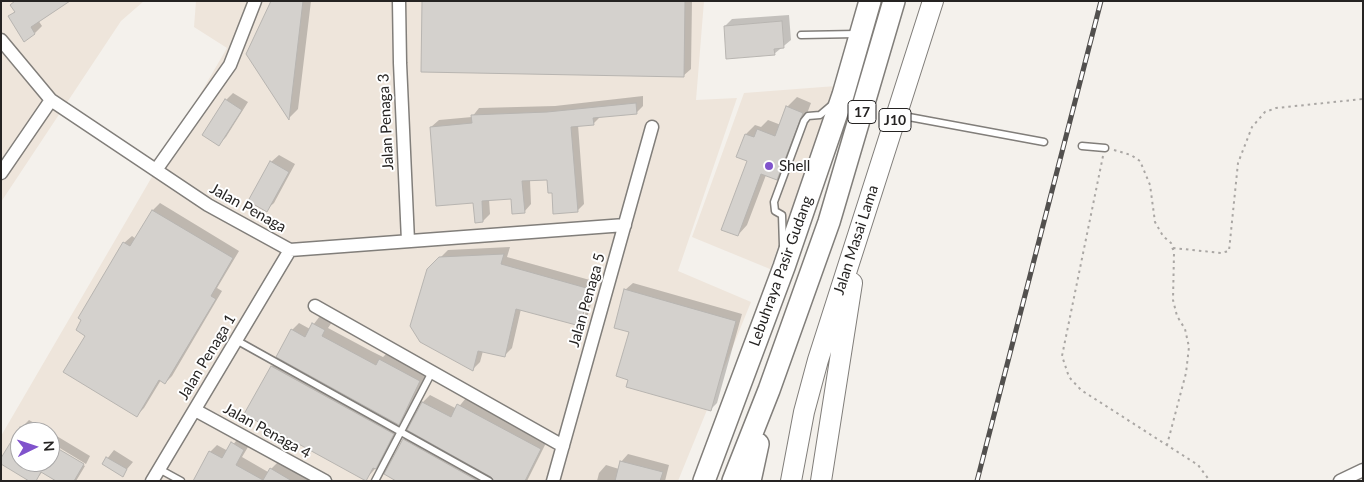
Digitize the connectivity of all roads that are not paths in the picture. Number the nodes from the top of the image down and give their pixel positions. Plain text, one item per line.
1 (255, 1) edge
2 (399, 1) edge
3 (870, 1) edge
4 (894, 1) edge
5 (932, 1) edge
6 (860, 34) junction
7 (801, 35) dead end
8 (1, 40) edge
9 (843, 94) junction
10 (51, 100) junction
11 (897, 114) junction
12 (652, 127) dead end
13 (1044, 142) dead end
14 (1082, 146) dead end
15 (1105, 148) road end
16 (156, 170) junction
17 (1, 174) edge
18 (625, 225) junction
19 (856, 239) junction
20 (408, 241) junction
21 (290, 250) junction
22 (784, 267) junction
23 (315, 306) dead end
24 (236, 340) junction
25 (818, 360) junction
26 (840, 367) junction
27 (432, 372) junction
28 (769, 390) junction
29 (195, 410) junction
30 (400, 433) junction
31 (563, 446) junction
32 (717, 446) junction
33 (159, 469) junction
34 (1363, 470) edge
35 (152, 481) edge
36 (181, 481) edge
37 (325, 481) edge
38 (375, 481) edge
39 (489, 481) edge
40 (553, 481) edge
41 (699, 481) edge
42 (704, 481) edge
43 (734, 481) edge
44 (750, 481) edge
45 (790, 481) edge
46 (821, 481) edge
47 (1340, 481) edge

1 - 16 street
2 - 20 street, Jalan Penaga 3
3 - 6 highway, Lebuhraya Pasir Gudang / 17
4 - 28 highway, Lebuhraya Pasir Gudang / 17
5 - 11 main road, Jalan Masai Lama / J10
6 - 7 lane
6 - 9 highway, Lebuhraya Pasir Gudang / 17
8 - 10 street, Jalan Penaga
9 - 22 highway, Lebuhraya Pasir Gudang / 17
9 - 22 lane
10 - 16 street, Jalan Penaga
10 - 17 street
11 - 13 lane
11 - 19 main road, Jalan Masai Lama / J10
12 - 18 street, Jalan Penaga 5
14 - 15 lane
16 - 21 street, Jalan Penaga
18 - 20 street, Jalan Penaga
18 - 31 street, Jalan Penaga 5
19 - 25 main road, Jalan Masai Lama / J10
19 - 26 main road
20 - 21 street, Jalan Penaga
21 - 24 street, Jalan Penaga 1
22 - 32 highway, Lebuhraya Pasir Gudang / 17
23 - 27 street
24 - 29 street, Jalan Penaga 1
24 - 30 lane
25 - 26 main road
25 - 45 main road, Jalan Masai Lama / J10
26 - 46 main road
27 - 30 lane
27 - 31 street
28 - 43 highway, Lebuhraya Pasir Gudang / 17
28 - 44 highway
29 - 33 street, Jalan Penaga 1
29 - 37 street, Jalan Penaga 4
30 - 38 lane
30 - 39 lane
31 - 40 street, Jalan Penaga 5
32 - 41 highway
32 - 42 highway, Lebuhraya Pasir Gudang / 17
33 - 35 street, Jalan Penaga 1
33 - 36 lane
34 - 47 street

